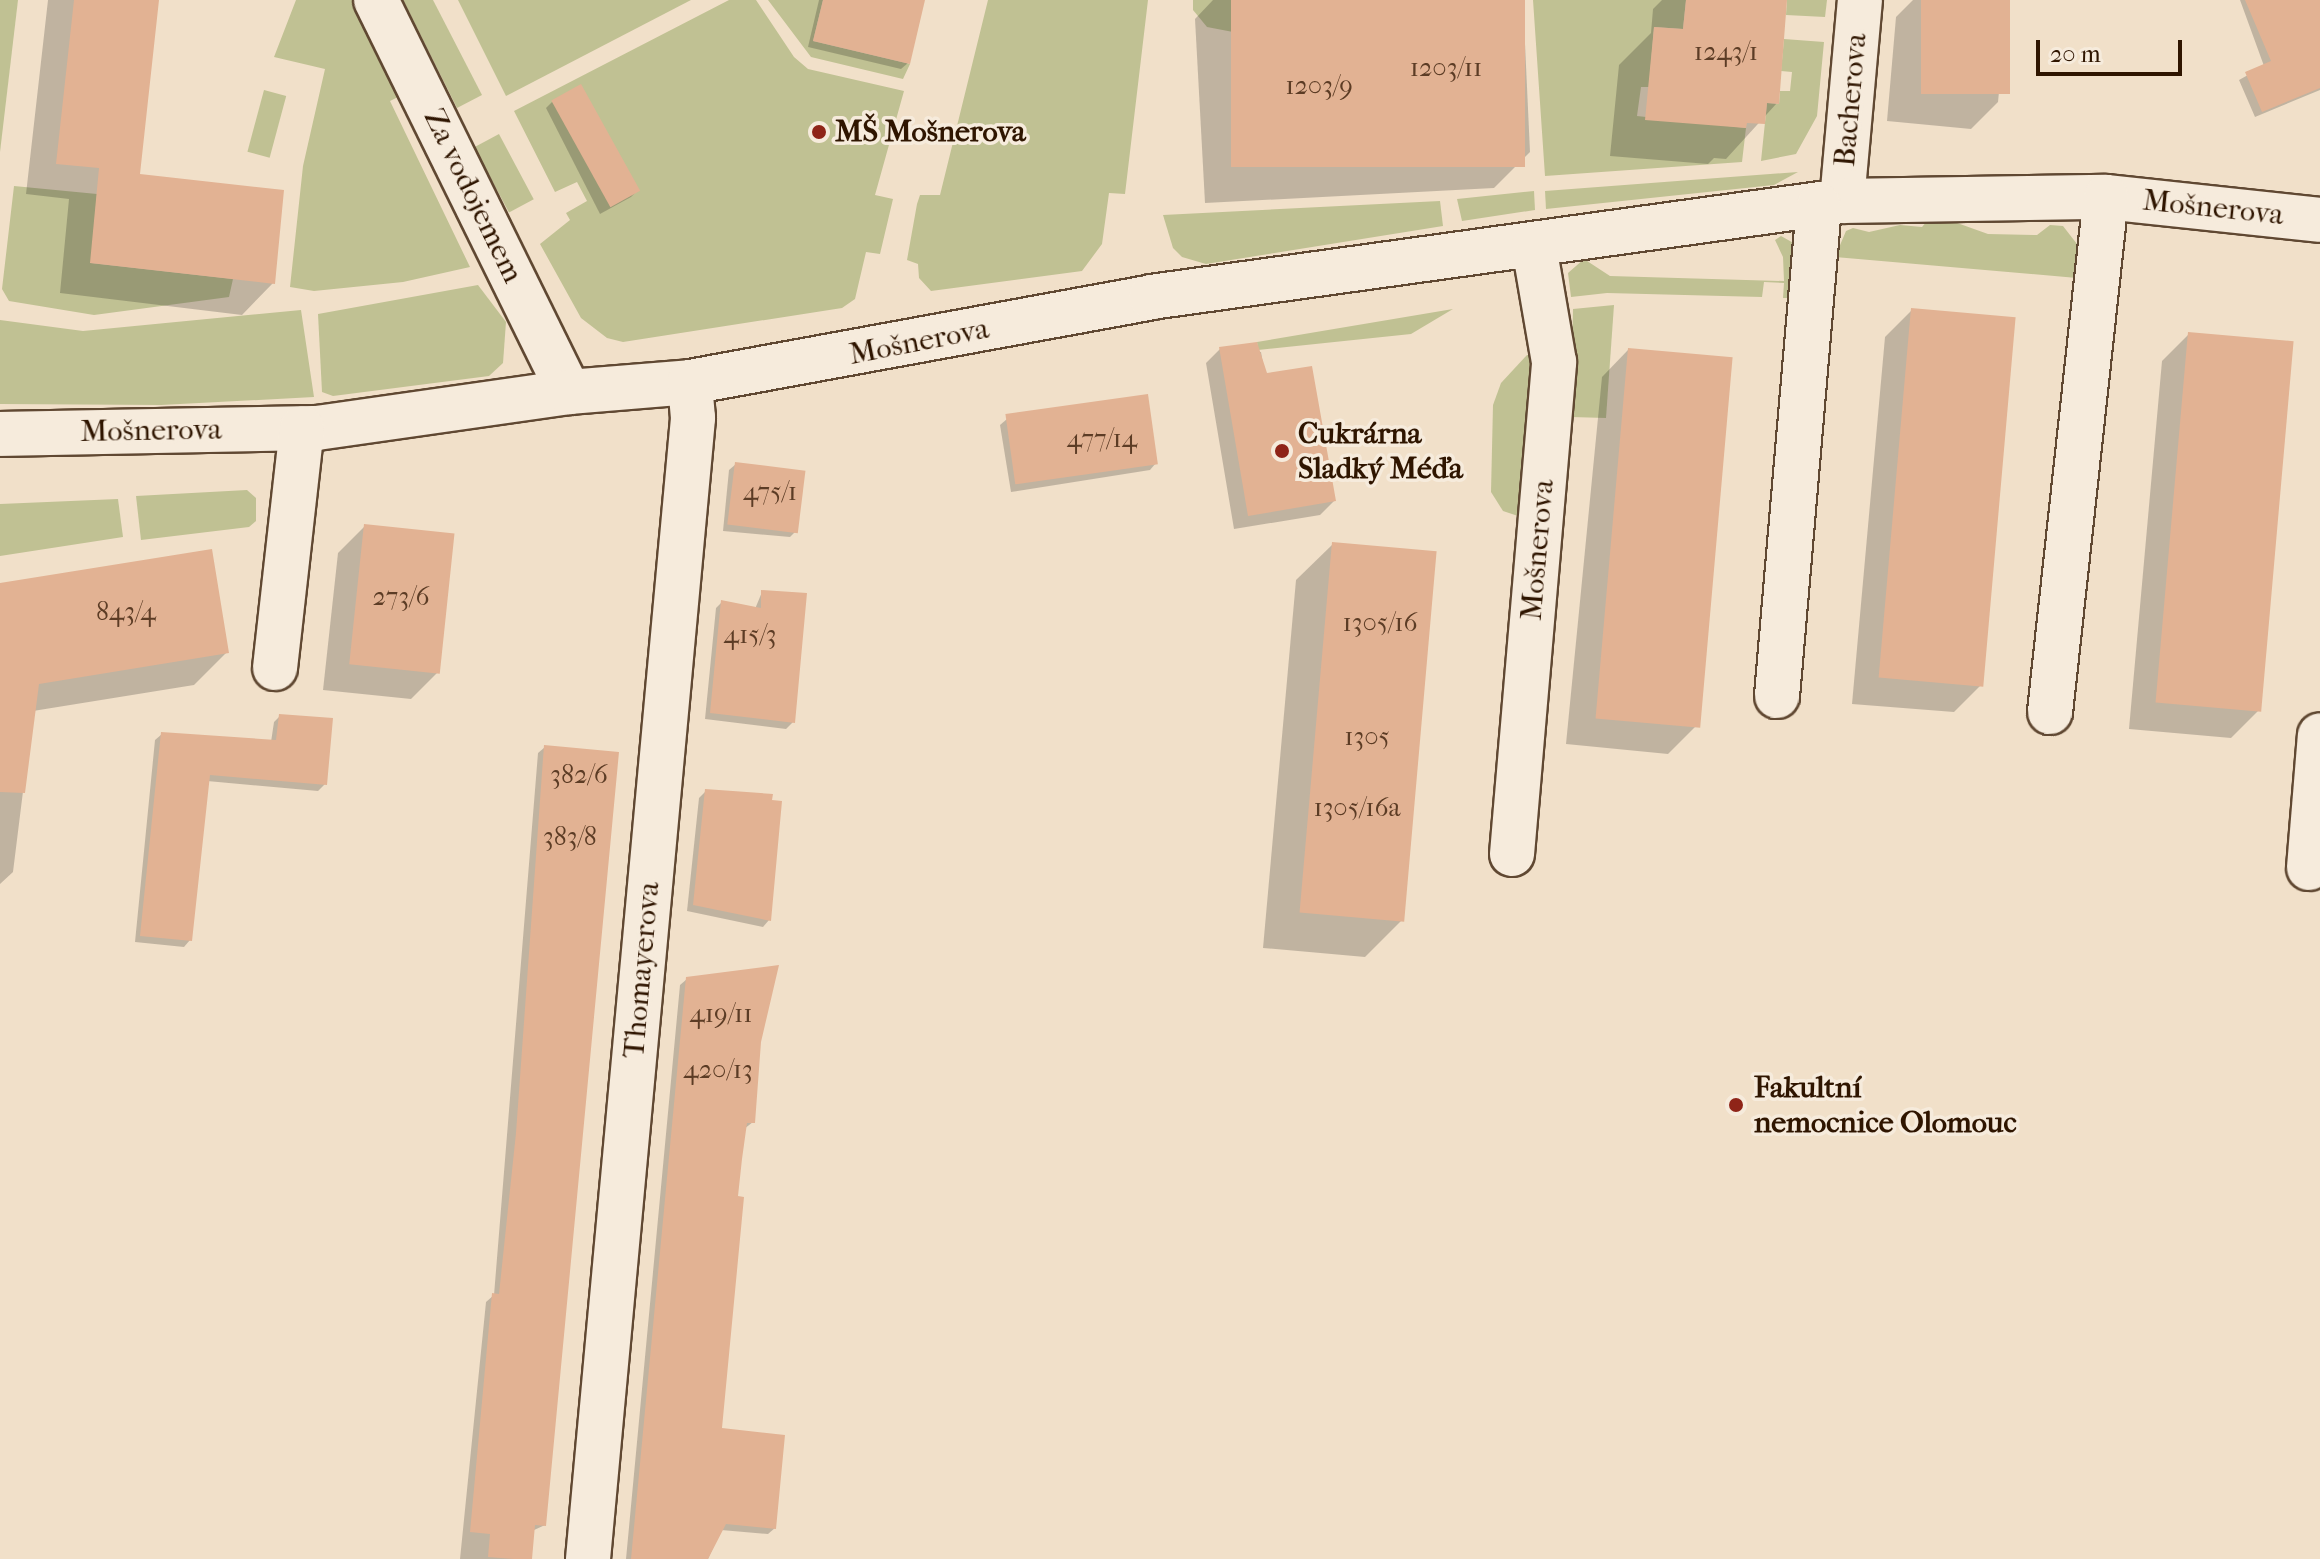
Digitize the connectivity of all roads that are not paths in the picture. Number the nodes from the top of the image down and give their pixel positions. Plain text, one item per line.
1 (376, 0) edge
2 (1860, 0) edge
3 (2106, 197) junction
4 (1830, 203) junction
5 (2320, 220) edge
6 (1534, 246) junction
7 (690, 382) junction
8 (569, 392) junction
9 (302, 429) junction
10 (0, 434) edge
11 (275, 668) dead end
12 (1777, 696) dead end
13 (2050, 712) dead end
14 (2320, 735) edge
15 (1512, 854) dead end
16 (2309, 868) dead end
17 (588, 1559) edge

1 - 8 street, Za vodojemem
2 - 4 street, Bacherova
3 - 4 street, Mošnerova
3 - 5 street, Mošnerova
3 - 13 street, Mošnerova
4 - 6 street, Mošnerova
4 - 12 street
6 - 7 street, Mošnerova
6 - 15 street, Mošnerova
7 - 8 street, Mošnerova
7 - 17 street, Thomayerova
8 - 9 street, Mošnerova
9 - 10 street, Mošnerova
9 - 11 street
14 - 16 street

